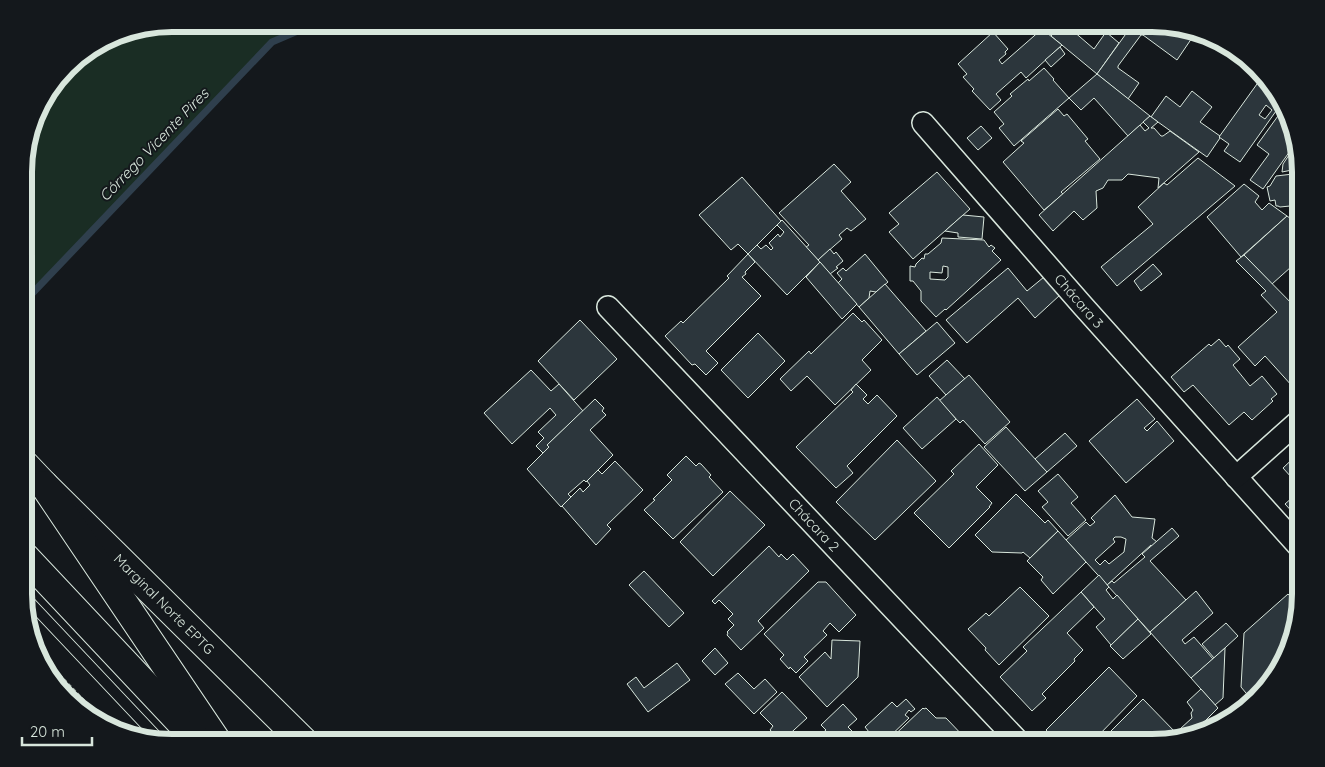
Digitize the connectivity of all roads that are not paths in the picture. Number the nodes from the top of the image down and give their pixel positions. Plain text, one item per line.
1 (923, 122) dead end
2 (608, 307) dead end
3 (1292, 427) edge
4 (32, 472) edge
5 (1236, 477) junction
6 (44, 485) junction
7 (1292, 539) edge
8 (32, 564) edge
9 (33, 606) edge
10 (152, 732) edge
11 (192, 734) edge
12 (212, 734) edge
13 (296, 734) edge
14 (1011, 734) edge

1 - 5 street, Chácara 3
2 - 14 street, Chácara 2
3 - 5 street
4 - 6 main road, Marginal Norte EPTG
5 - 7 street, Chácara 3
6 - 12 main road
6 - 13 main road, Marginal Norte EPTG
8 - 11 main road
9 - 10 lane

